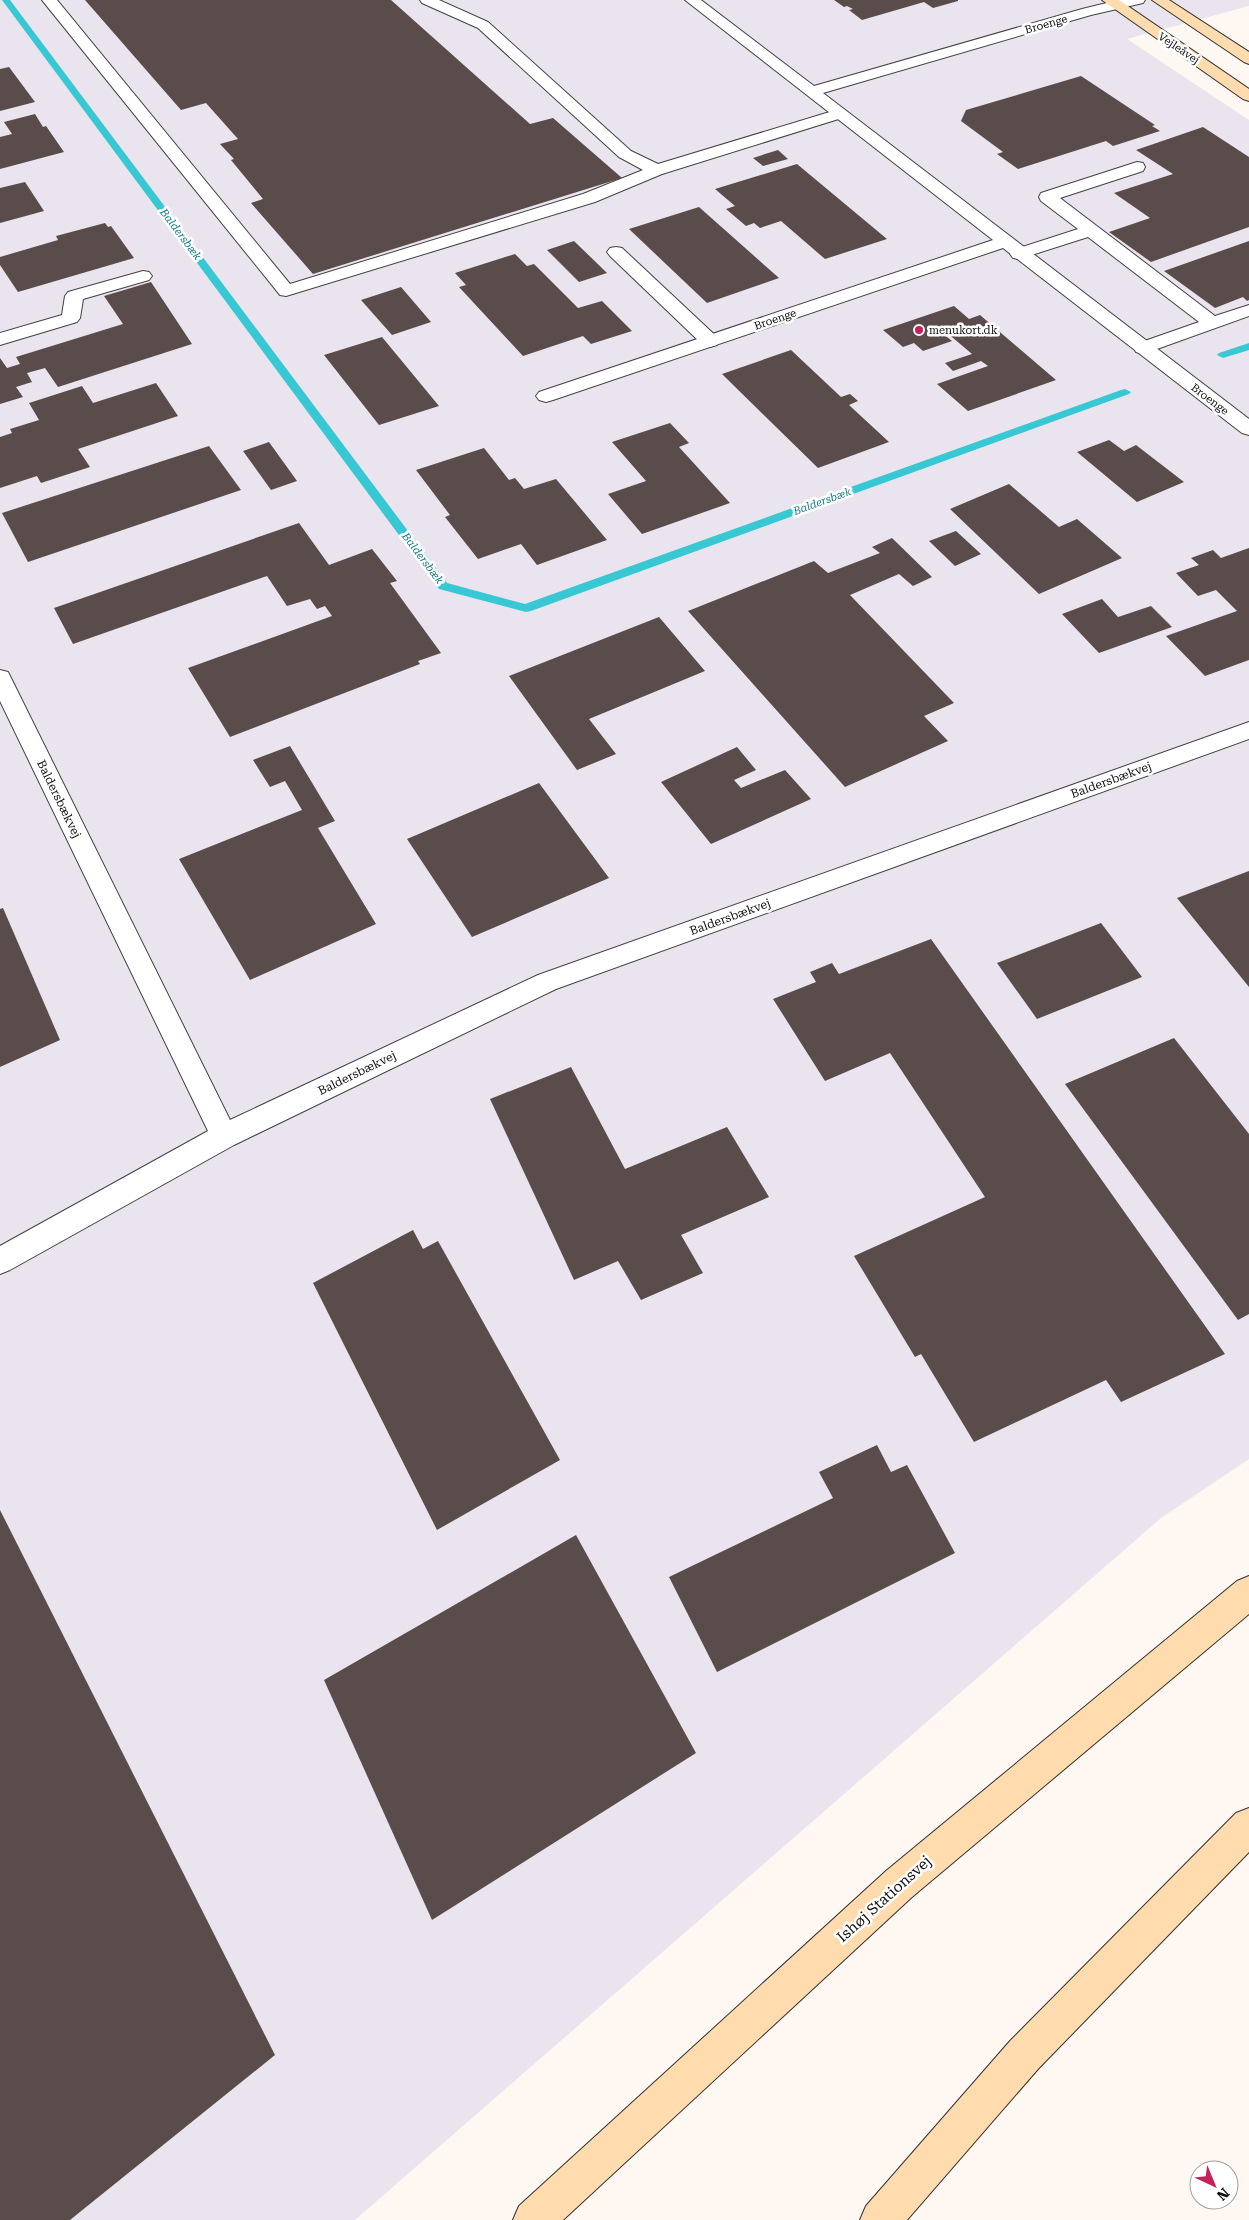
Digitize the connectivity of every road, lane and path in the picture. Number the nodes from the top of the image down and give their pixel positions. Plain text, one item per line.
1 (49, 0) edge
2 (427, 0) edge
3 (692, 0) edge
4 (1138, 0) edge
5 (1159, 0) edge
6 (1112, 3) edge
7 (1249, 59) edge
8 (811, 92) junction
9 (1249, 96) edge
10 (838, 114) junction
11 (1137, 167) dead end
12 (656, 170) junction
13 (1091, 230) junction
14 (1004, 242) junction
15 (616, 252) dead end
16 (1020, 254) junction
17 (143, 276) dead end
18 (1249, 310) edge
19 (1212, 323) junction
20 (0, 339) edge
21 (710, 341) junction
22 (1143, 348) junction
23 (546, 396) dead end
24 (1249, 429) edge
25 (0, 678) edge
26 (1249, 730) edge
27 (224, 1136) junction
28 (0, 1261) edge
29 (1249, 1593) edge
30 (1249, 1826) edge
31 (533, 2220) edge
32 (880, 2220) edge

1 - 12 street
2 - 12 street
3 - 8 street, Broenge
4 - 6 street, Broenge
5 - 7 main road
6 - 8 street, Broenge
6 - 9 main road, Vejleåvej
8 - 10 street, Broenge
10 - 12 street
10 - 14 street, Broenge
11 - 13 street
13 - 16 street
13 - 19 street
14 - 16 street, Broenge
14 - 21 street, Broenge
15 - 21 street
16 - 22 street, Broenge
17 - 20 street
18 - 19 street
19 - 22 street
21 - 23 street, Broenge
22 - 24 street, Broenge
25 - 27 street, Baldersbækvej
26 - 27 street, Baldersbækvej
27 - 28 street, Baldersbækvej
29 - 31 main road, Ishøj Stationsvej
30 - 32 main road

